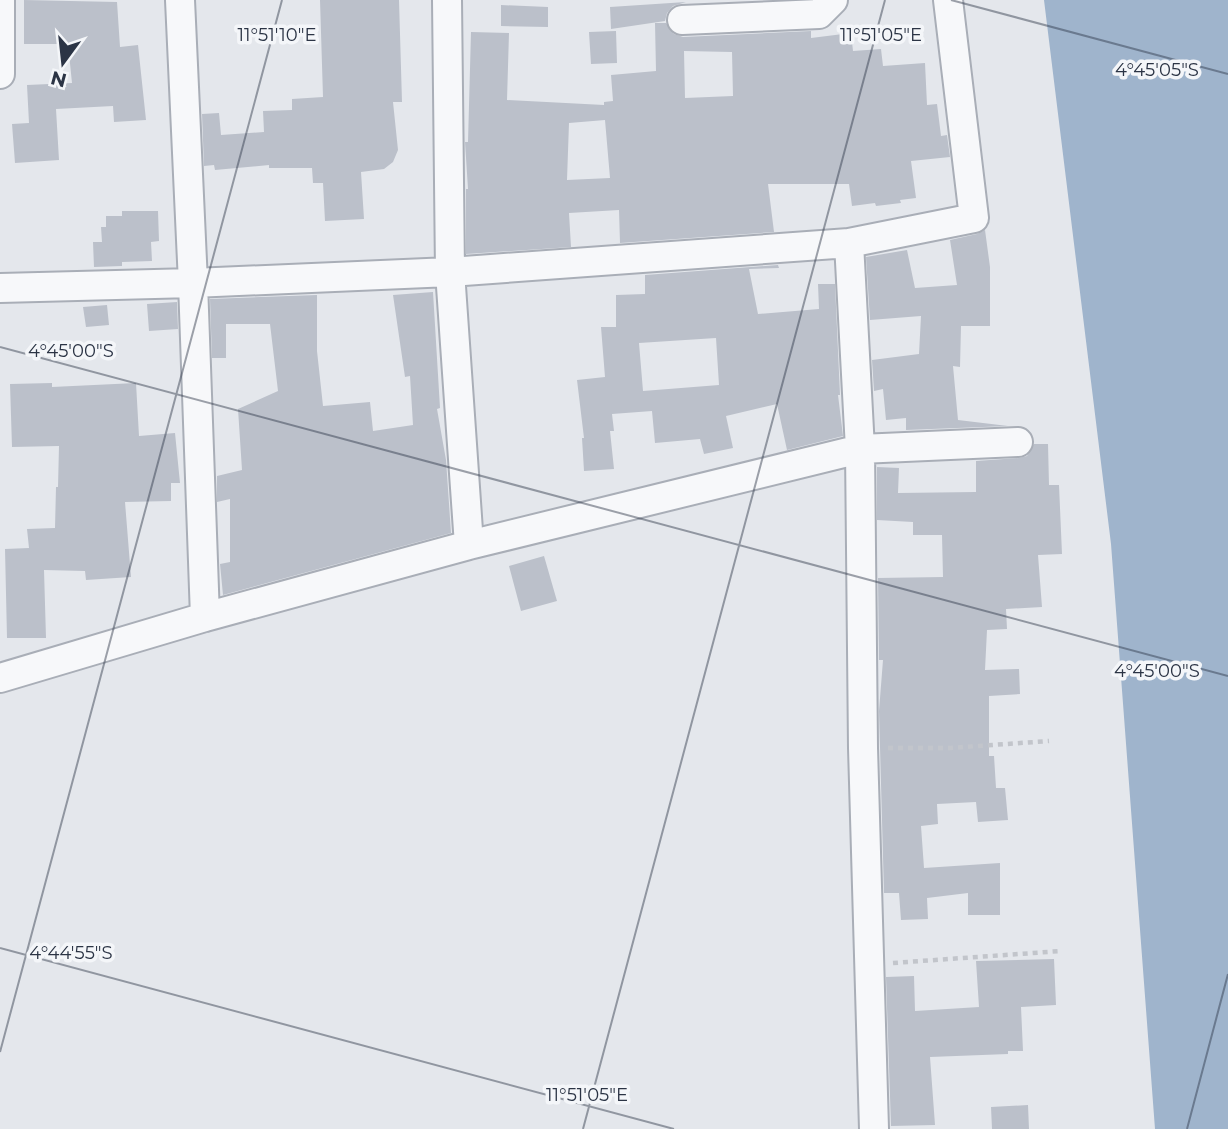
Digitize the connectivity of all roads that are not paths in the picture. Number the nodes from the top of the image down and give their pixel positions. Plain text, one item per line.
1 (0, 0) edge
2 (180, 0) edge
3 (447, 0) edge
4 (833, 0) edge
5 (948, 0) edge
6 (682, 20) dead end
7 (0, 74) edge
8 (849, 243) junction
9 (450, 272) junction
10 (193, 283) junction
11 (0, 288) edge
12 (1018, 442) dead end
13 (860, 449) junction
14 (469, 545) junction
15 (205, 617) junction
16 (0, 678) edge
17 (874, 1129) edge

1 - 7 street
2 - 10 street
3 - 9 street
4 - 6 street
5 - 8 street
8 - 9 street
8 - 13 street
9 - 10 street
9 - 14 street
10 - 11 street
10 - 15 street
12 - 13 street
13 - 14 street
13 - 17 street
14 - 15 street
15 - 16 street

